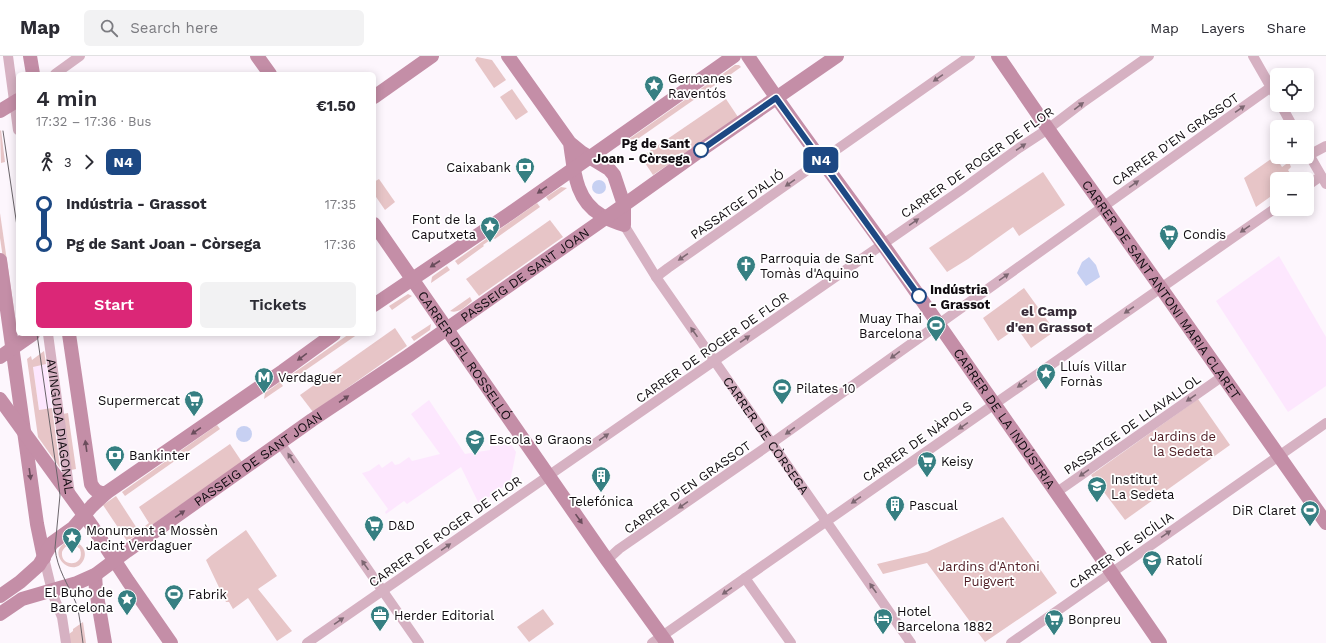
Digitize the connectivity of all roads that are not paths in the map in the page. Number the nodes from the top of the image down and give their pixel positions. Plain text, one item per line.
1 (8, 56) edge
2 (30, 56) edge
3 (80, 56) edge
4 (257, 56) edge
5 (432, 56) edge
6 (508, 56) edge
7 (734, 56) edge
8 (748, 56) edge
9 (837, 56) edge
10 (970, 56) edge
11 (998, 56) edge
12 (1149, 56) edge
13 (1253, 56) edge
14 (33, 72) edge
15 (58, 72) edge
16 (269, 72) edge
17 (1270, 87) joint
18 (376, 96) edge
19 (776, 98) junction
20 (16, 101) edge
21 (0, 111) edge
22 (1048, 130) junction
23 (570, 143) junction
24 (1326, 146) edge
25 (1314, 151) edge
26 (590, 157) junction
27 (822, 160) junction
28 (1314, 163) edge
29 (574, 168) junction
30 (1324, 180) edge
31 (1314, 184) edge
32 (624, 205) junction
33 (1102, 206) junction
34 (1270, 212) edge
35 (606, 218) junction
36 (624, 225) junction
37 (376, 227) edge
38 (882, 244) junction
39 (0, 260) edge
40 (656, 277) junction
41 (412, 279) junction
42 (1161, 288) junction
43 (376, 304) edge
44 (938, 324) junction
45 (446, 329) junction
46 (30, 336) edge
47 (48, 336) edge
48 (70, 336) edge
49 (331, 336) edge
50 (12, 348) junction
51 (0, 357) edge
52 (714, 361) junction
53 (1223, 376) junction
54 (0, 400) edge
55 (995, 403) junction
56 (1326, 423) edge
57 (25, 436) junction
58 (280, 443) junction
59 (772, 443) junction
60 (1279, 456) junction
61 (549, 476) junction
62 (1057, 492) junction
63 (106, 493) junction
64 (71, 498) junction
65 (80, 519) junction
66 (826, 520) junction
67 (1326, 524) edge
68 (44, 558) junction
69 (114, 560) junction
70 (607, 560) junction
71 (1112, 572) junction
72 (95, 575) junction
73 (745, 578) junction
74 (57, 588) junction
75 (383, 590) junction
76 (0, 596) edge
77 (0, 614) edge
78 (660, 641) edge
79 (66, 643) edge
80 (105, 643) edge
81 (171, 643) edge
82 (307, 643) edge
83 (419, 643) edge
84 (791, 643) edge
85 (911, 643) edge
86 (1011, 643) edge
87 (1160, 643) edge

1 - 20 street
2 - 14 main road
3 - 15 street
4 - 16 main road
5 - 18 main road
6 - 23 main road
7 - 26 main road
8 - 19 main road, CARRER DE LA INDÚSTRIA
9 - 19 main road, PASSEIG DE SANT JOAN
10 -> 27 street, PASSATGE D'ALIÓ
11 - 22 main road, CARRER DE SANT ANTONI MARIA CLARET
22 -> 12 street, CARRER DE ROGER DE FLOR
13 - 17 street
33 -> 17 street, CARRER D'EN GRASSOT
19 - 27 main road, CARRER DE LA INDÚSTRIA
19 - 32 main road, PASSEIG DE SANT JOAN
20 - 21 main road
22 - 33 main road, CARRER DE SANT ANTONI MARIA CLARET
38 -> 22 street, CARRER DE ROGER DE FLOR
23 - 26 main road
23 - 29 main road
24 - 25 street
26 - 29 main road
26 - 32 main road
27 - 38 main road, CARRER DE LA INDÚSTRIA
27 -> 40 street, PASSATGE D'ALIÓ
28 - 30 street
29 - 35 main road
29 -> 41 main road
30 - 31 street
32 - 35 main road, PASSEIG DE SANT JOAN
32 - 36 main road
33 - 42 main road, CARRER DE SANT ANTONI MARIA CLARET
44 -> 33 street, CARRER D'EN GRASSOT
34 -> 42 street, CARRER DE NÀPOLS
35 - 36 main road
35 - 45 main road, PASSEIG DE SANT JOAN
36 - 40 street, CARRER DE CÒRSEGA
37 - 41 main road, CARRER DEL ROSSELLÓ
38 - 44 main road, CARRER DE LA INDÚSTRIA
52 -> 38 street, CARRER DE ROGER DE FLOR
39 - 50 main road
52 -> 40 street, CARRER DE CÒRSEGA
41 - 43 main road
41 - 45 main road, CARRER DEL ROSSELLÓ
42 - 53 main road, CARRER DE SANT ANTONI MARIA CLARET
42 -> 55 street, CARRER DE NÀPOLS
44 - 55 main road, CARRER DE LA INDÚSTRIA
44 -> 59 street, CARRER D'EN GRASSOT
58 -> 45 main road, PASSEIG DE SANT JOAN
45 - 61 main road, CARRER DEL ROSSELLÓ
46 - 50 main road
47 - 64 street, AVINGUDA DIAGONAL
63 -> 48 main road
49 -> 63 main road
50 - 51 main road
50 - 57 main road
52 - 59 street, CARRER DE CÒRSEGA
61 -> 52 street, CARRER DE ROGER DE FLOR
53 - 60 main road, CARRER DE SANT ANTONI MARIA CLARET
53 -> 62 street, PASSATGE DE LLAVALLOL
54 - 57 main road
55 - 62 main road, CARRER DE LA INDÚSTRIA
55 -> 66 street, CARRER DE NÀPOLS
56 - 60 street, CARRER DE SICÍLIA
57 - 64 main road
57 -> 68 main road
69 -> 58 main road, PASSEIG DE SANT JOAN
75 -> 58 street
59 - 66 street, CARRER DE CÒRSEGA
59 -> 70 street, CARRER D'EN GRASSOT
60 - 67 main road, CARRER DE SANT ANTONI MARIA CLARET
71 -> 60 street, CARRER DE SICÍLIA
61 -> 70 main road, CARRER DEL ROSSELLÓ
75 -> 61 street, CARRER DE ROGER DE FLOR
62 - 71 main road, CARRER DE LA INDÚSTRIA
63 - 65 main road
64 - 65 main road, AVINGUDA DIAGONAL
65 - 68 main road
65 - 69 main road, AVINGUDA DIAGONAL
66 - 73 street, CARRER DE NÀPOLS
85 -> 66 street, CARRER DE CÒRSEGA
68 - 74 street
68 - 76 main road
69 - 72 main road, PASSEIG DE SANT JOAN
69 - 81 main road, AVINGUDA DIAGONAL
70 - 78 main road, CARRER DEL ROSSELLÓ
71 - 86 street, CARRER DE SICÍLIA
71 - 87 main road, CARRER DE LA INDÚSTRIA
72 - 74 main road, PASSEIG DE SANT JOAN
72 - 80 main road
73 -> 78 street, CARRER DE NÀPOLS
73 - 84 street
74 - 77 main road
74 - 79 street
82 -> 75 street, CARRER DE ROGER DE FLOR
75 - 83 street

